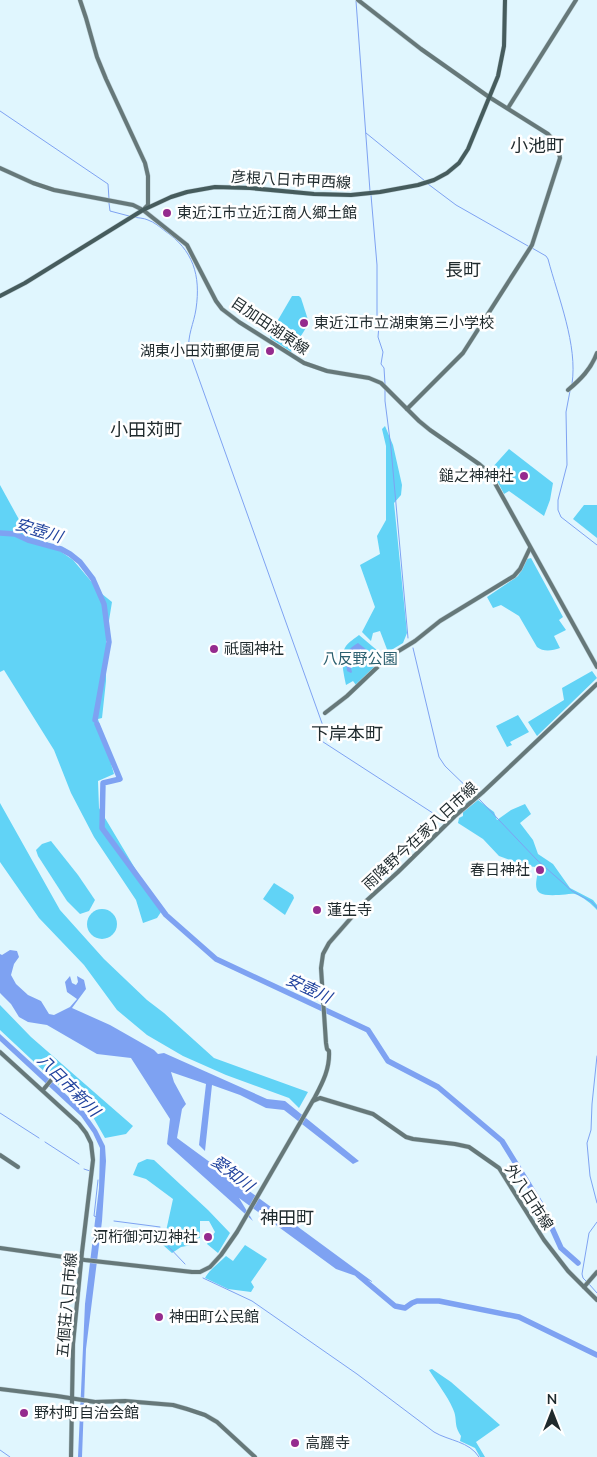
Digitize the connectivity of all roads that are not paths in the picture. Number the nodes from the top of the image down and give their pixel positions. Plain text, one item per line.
1 (80, 0) edge
2 (358, 0) edge
3 (505, 0) edge
4 (576, 0) edge
5 (489, 97) junction
6 (508, 108) junction
7 (0, 168) edge
8 (144, 210) junction
9 (0, 296) edge
10 (597, 353) edge
11 (568, 390) dead end
12 (407, 409) junction
13 (530, 548) junction
14 (597, 668) edge
15 (597, 684) edge
16 (324, 713) dead end
17 (0, 1052) edge
18 (56, 1075) dead end
19 (44, 1089) junction
20 (313, 1101) junction
21 (0, 1155) edge
22 (18, 1167) dead end
23 (0, 1248) edge
24 (83, 1260) junction
25 (597, 1272) edge
26 (588, 1284) junction
27 (597, 1300) edge
28 (0, 1389) edge
29 (72, 1398) junction
30 (72, 1457) edge
31 (255, 1457) edge

1 - 8 main road
2 - 5 main road
3 - 5 main road, 彦根八日市甲西線
4 - 6 main road
5 - 6 main road
5 - 8 main road, 彦根八日市甲西線
6 - 12 main road
7 - 8 main road
8 - 9 main road, 彦根八日市甲西線
8 - 12 main road, 目加田湖東線
10 - 11 main road
12 - 13 main road, 目加田湖東線
13 - 14 main road, 目加田湖東線
13 - 16 main road
15 - 20 main road, 雨降野今在家八日市線
17 - 19 main road, 五個荘八日市線
18 - 19 main road
19 - 24 main road, 五個荘八日市線
20 - 24 main road, 雨降野今在家八日市線
20 - 26 main road, 外八日市線
21 - 22 main road
23 - 24 main road, 雨降野今在家八日市線
24 - 29 main road, 五個荘八日市線
25 - 26 main road
26 - 27 main road, 外八日市線
28 - 29 main road
29 - 30 main road, 五個荘八日市線
29 - 31 main road

